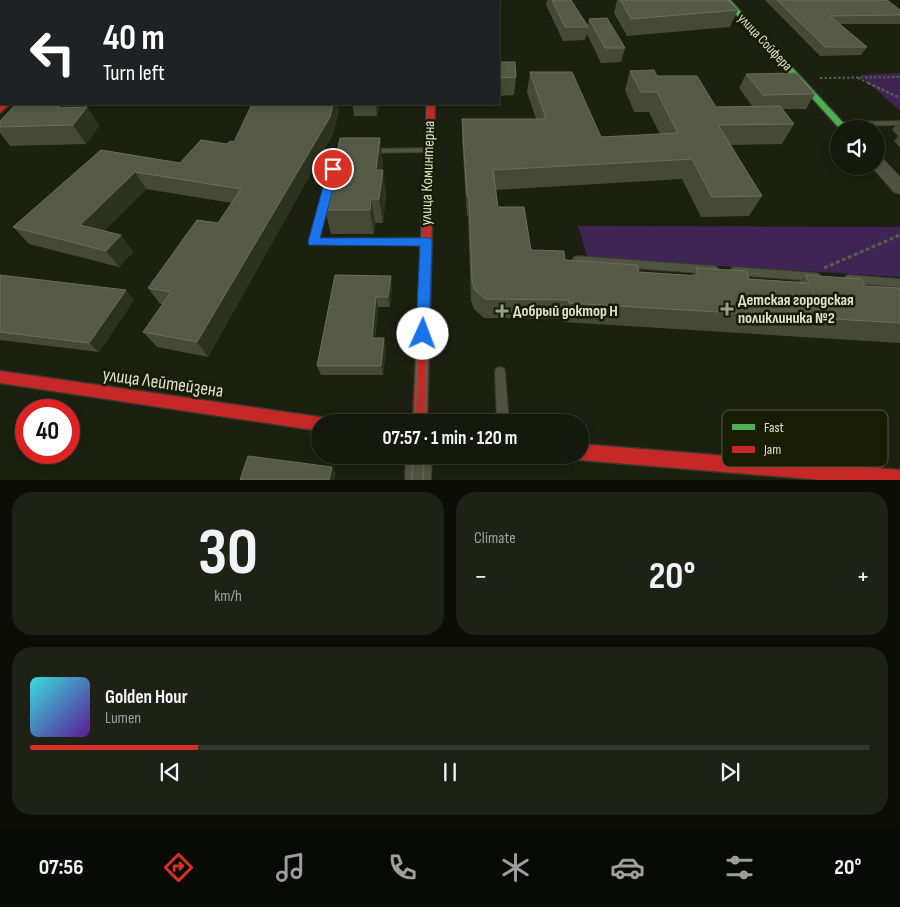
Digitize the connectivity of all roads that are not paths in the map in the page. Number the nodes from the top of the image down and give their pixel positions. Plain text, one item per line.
1 (726, 0) edge
2 (431, 105) edge
3 (837, 120) edge
4 (900, 123) edge
5 (885, 124) edge
6 (429, 150) junction
7 (348, 151) edge
8 (358, 151) edge
9 (885, 172) edge
10 (900, 188) edge
11 (426, 241) junction
12 (577, 260) edge
13 (824, 277) edge
14 (843, 279) edge
15 (900, 283) edge
16 (500, 372) dead end
17 (0, 377) edge
18 (420, 414) edge
19 (503, 414) edge
20 (311, 423) edge
21 (589, 453) edge
22 (722, 463) edge
23 (419, 464) edge
24 (733, 467) edge
25 (768, 467) edge
26 (900, 478) edge
27 (418, 480) edge
28 (738, 480) edge

1 - 3 street, улица Сойфера
2 - 6 street, улица Коминтерна
4 - 5 lane
6 - 8 lane
6 - 11 street, улица Коминтерна
7 - 11 lane
9 - 10 street
11 - 18 street, улица Коминтерна
12 - 13 lane
14 - 15 lane
16 - 19 lane
17 - 20 street, улица Лейтейзена
21 - 22 street
23 - 27 street
24 - 28 lane
25 - 26 street

